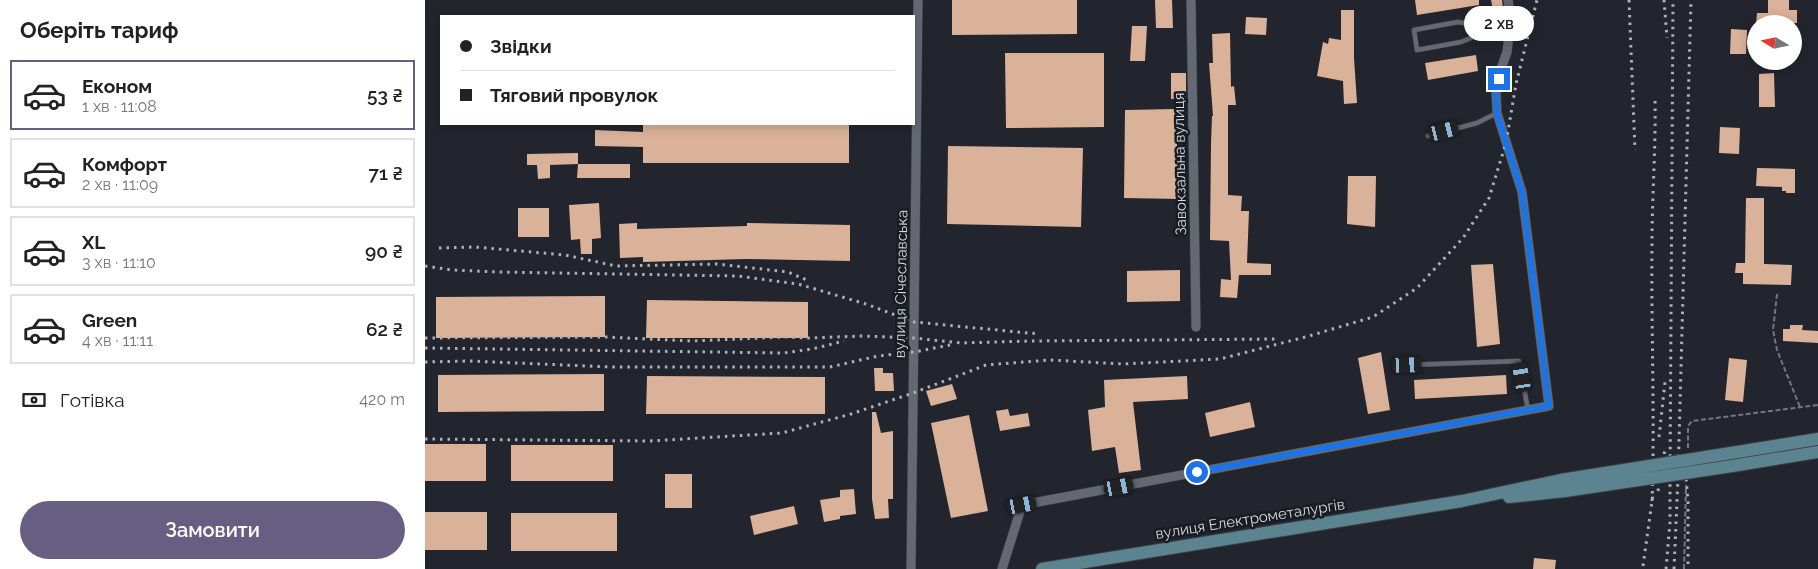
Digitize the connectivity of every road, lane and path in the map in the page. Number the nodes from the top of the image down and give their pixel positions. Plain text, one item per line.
1 (918, 0) edge
2 (1191, 0) edge
3 (1508, 0) edge
4 (1510, 25) junction
5 (1474, 30) junction
6 (1497, 114) junction
7 (1428, 136) dead end
8 (1777, 294) dead end
9 (1197, 327) dead end
10 (1407, 365) dead end
11 (1800, 407) dead end
12 (1527, 410) junction
13 (1818, 439) edge
14 (1818, 452) edge
15 (1731, 459) junction
16 (911, 569) edge
17 (1001, 569) edge
18 (1043, 569) edge

1 - 16 street, вулиця Січеславська
2 - 9 street, Завокзальна вулиця
3 - 4 street
4 - 5 lane
4 - 6 street
5 - 5 lane
6 - 7 lane
6 - 12 street
8 - 11 path
10 - 12 lane
12 - 17 street
13 - 15 main road
14 - 15 main road
15 - 18 main road, вулиця Електрометалургів, bridge

